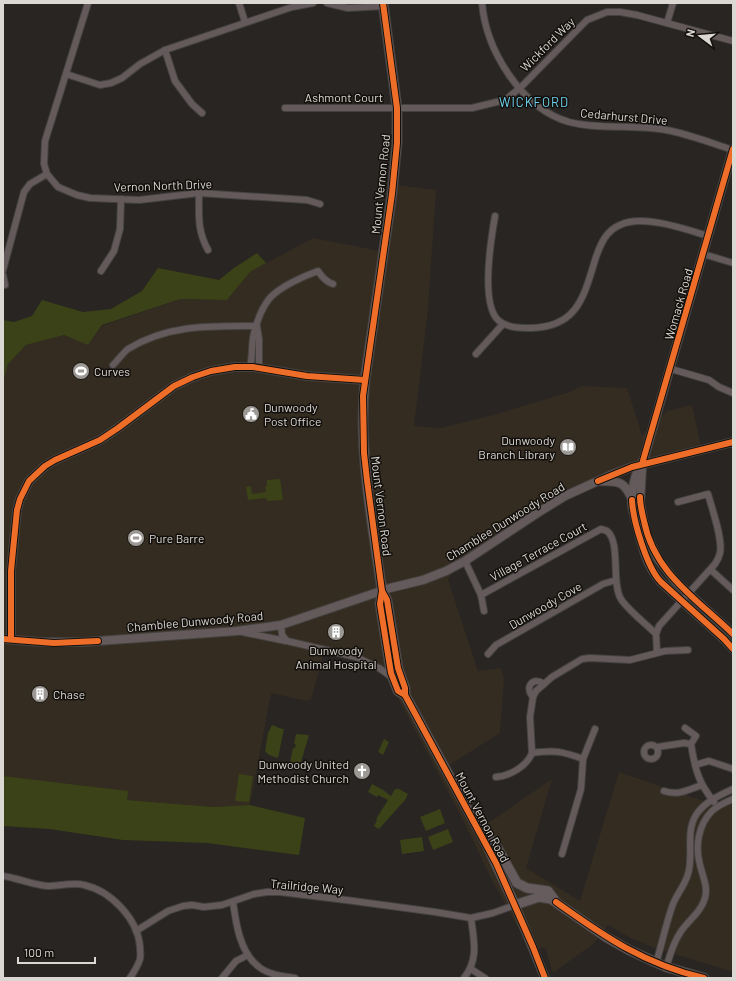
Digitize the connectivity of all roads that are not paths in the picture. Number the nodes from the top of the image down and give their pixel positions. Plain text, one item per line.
1 (88, 3) edge
2 (239, 3) edge
3 (313, 3) edge
4 (327, 3) edge
5 (482, 3) edge
6 (673, 3) edge
7 (384, 4) edge
8 (245, 22) junction
9 (667, 23) junction
10 (733, 41) edge
11 (165, 50) junction
12 (66, 74) junction
13 (520, 88) junction
14 (285, 108) dead end
15 (400, 108) junction
16 (202, 113) dead end
17 (733, 149) edge
18 (47, 174) junction
19 (199, 193) junction
20 (121, 199) junction
21 (320, 204) dead end
22 (495, 216) dead end
23 (708, 236) junction
24 (208, 250) dead end
25 (703, 254) junction
26 (733, 263) edge
27 (3, 270) edge
28 (101, 271) dead end
29 (3, 275) edge
30 (333, 284) dead end
31 (5, 285) dead end
32 (502, 324) junction
33 (257, 326) junction
34 (476, 354) dead end
35 (113, 365) dead end
36 (250, 367) junction
37 (259, 367) junction
38 (670, 369) junction
39 (365, 380) junction
40 (733, 393) edge
41 (733, 442) edge
42 (642, 464) junction
43 (598, 481) junction
44 (632, 500) junction
45 (678, 502) dead end
46 (465, 561) junction
47 (711, 570) junction
48 (616, 580) junction
49 (382, 590) junction
50 (733, 590) edge
51 (689, 593) junction
52 (481, 595) junction
53 (682, 601) junction
54 (484, 611) dead end
55 (281, 625) junction
56 (236, 631) junction
57 (656, 634) junction
58 (733, 634) edge
59 (7, 639) edge
60 (287, 641) junction
61 (733, 649) edge
62 (688, 650) dead end
63 (657, 652) junction
64 (488, 654) dead end
65 (389, 659) junction
66 (379, 668) junction
67 (392, 678) junction
68 (405, 695) junction
69 (686, 728) dead end
70 (595, 729) dead end
71 (691, 744) junction
72 (657, 747) dead end
73 (532, 753) junction
74 (583, 759) junction
75 (695, 765) junction
76 (733, 769) edge
77 (496, 777) dead end
78 (702, 785) junction
79 (733, 788) edge
80 (664, 790) dead end
81 (733, 799) edge
82 (712, 800) junction
83 (718, 806) junction
84 (476, 825) junction
85 (562, 854) dead end
86 (3, 876) edge
87 (232, 902) junction
88 (556, 902) junction
89 (515, 905) junction
90 (471, 918) junction
91 (136, 931) junction
92 (248, 955) junction
93 (656, 963) junction
94 (666, 967) junction
95 (471, 969) junction
96 (130, 978) edge
97 (222, 978) edge
98 (295, 978) edge
99 (464, 978) edge
100 (485, 978) edge
101 (545, 978) edge
102 (704, 978) edge

1 - 12 street
2 - 8 street
3 - 8 street
4 - 7 street
5 - 13 street, Cedarhurst Drive
6 - 9 street
7 - 15 main road, Mount Vernon Road
8 - 11 street
9 - 10 street, Wickford Way
9 - 13 street, Wickford Way
11 - 12 street
11 - 16 street
12 - 18 street
13 - 15 street, Wickford Way
13 - 17 street, Cedarhurst Drive
14 - 15 street, Ashmont Court
15 - 39 main road, Mount Vernon Road
17 - 23 street, Womack Road
18 - 20 street, Vernon North Drive
18 - 27 street
19 - 20 street, Vernon North Drive
19 - 21 street, Vernon North Drive
19 - 24 street
20 - 28 street
22 - 32 street
23 - 25 street, Womack Road
23 - 32 street
25 - 26 street
25 - 38 street, Womack Road
29 - 31 street
30 - 33 street
32 - 34 street
33 - 35 street
33 - 36 street
33 - 37 street
36 - 37 street
36 - 59 street
37 - 39 street
38 - 40 street
38 - 42 street, Womack Road
39 - 49 main road, Mount Vernon Road
41 - 42 street, Chamblee Dunwoody Road
42 - 43 street, Chamblee Dunwoody Road
42 - 44 street
42 - 51 street
43 - 44 street
43 - 46 street, Chamblee Dunwoody Road
44 - 53 street
45 - 47 street
46 - 49 street, Chamblee Dunwoody Road
46 - 52 street, Village Terrace Court
47 - 50 street
47 - 51 street
48 - 52 street, Village Terrace Court
48 - 57 street, Village Terrace Court
48 - 64 street, Dunwoody Cove
49 - 55 street, Chamblee Dunwoody Road
49 - 65 main road
49 - 68 main road, Mount Vernon Road
51 - 53 street
51 - 58 street
52 - 54 street, Village Terrace Court
53 - 57 street
53 - 61 street
55 - 56 street, Chamblee Dunwoody Road
55 - 60 street
56 - 59 street, Chamblee Dunwoody Road
56 - 60 street
57 - 63 street
60 - 66 street
62 - 63 street
63 - 73 street
65 - 66 street
65 - 67 main road
66 - 67 street
67 - 68 main road
68 - 84 main road, Mount Vernon Road
69 - 71 street
70 - 74 street
71 - 72 street
71 - 75 street
73 - 74 street
73 - 77 street
74 - 85 street
75 - 76 street
75 - 78 street
78 - 80 street
78 - 82 street
79 - 82 street
81 - 83 street
82 - 83 street
82 - 93 street
83 - 94 street
84 - 88 main road
84 - 89 main road, Mount Vernon Road
86 - 91 street
87 - 90 street, Trailridge Way
87 - 91 street, Trailridge Way
87 - 92 street
88 - 89 main road
88 - 93 main road
89 - 90 street
89 - 101 street, Mount Vernon Road
90 - 95 street
91 - 96 street
92 - 97 street
92 - 98 street
93 - 94 main road
94 - 102 main road
95 - 99 street
95 - 100 street

